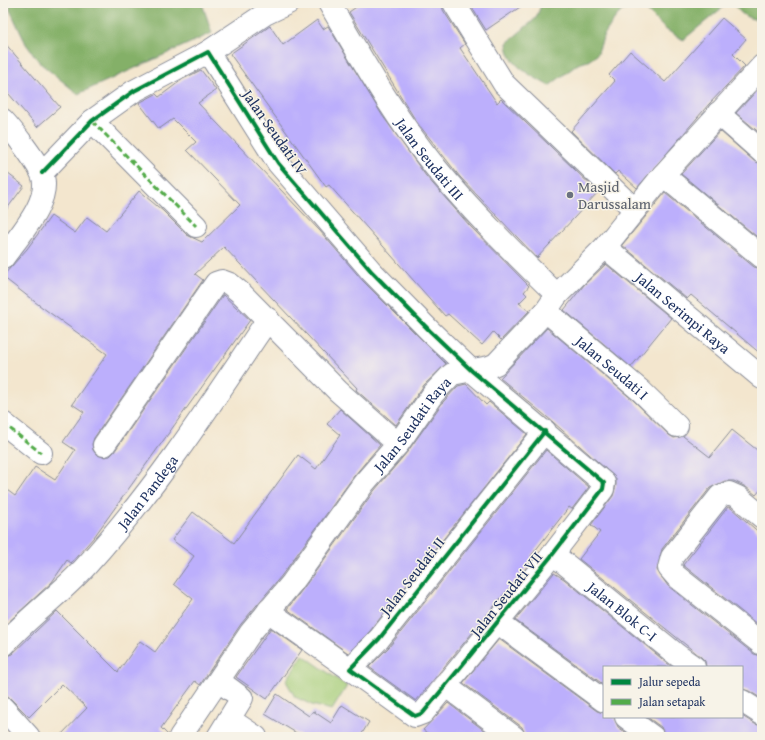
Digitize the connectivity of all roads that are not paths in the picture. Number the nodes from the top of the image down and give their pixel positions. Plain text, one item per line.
1 (288, 3) edge
2 (328, 3) edge
3 (454, 3) edge
4 (208, 52) junction
5 (762, 66) edge
6 (718, 113) junction
7 (3, 120) edge
8 (92, 121) junction
9 (762, 152) edge
10 (42, 173) junction
11 (663, 175) junction
12 (635, 210) junction
13 (196, 226) dead end
14 (605, 247) junction
15 (762, 257) edge
16 (3, 258) edge
17 (552, 303) junction
18 (268, 319) junction
19 (472, 371) junction
20 (762, 378) edge
21 (3, 423) edge
22 (677, 426) dead end
23 (545, 431) junction
24 (398, 444) junction
25 (104, 445) dead end
26 (41, 453) dead end
27 (762, 517) edge
28 (553, 554) junction
29 (268, 612) junction
30 (497, 622) junction
31 (762, 644) edge
32 (3, 645) edge
33 (693, 666) edge
34 (350, 669) junction
35 (219, 681) junction
36 (446, 686) junction
37 (603, 699) edge
38 (743, 702) edge
39 (4, 710) edge
40 (762, 714) edge
41 (627, 718) edge
42 (229, 719) junction
43 (185, 730) edge
44 (29, 737) edge
45 (212, 737) edge
46 (218, 737) edge
47 (256, 737) edge
48 (514, 737) edge
49 (653, 737) edge

1 - 4 street
2 - 17 street, Jalan Seudati III
3 - 12 street
4 - 8 street
4 - 19 street, Jalan Seudati IV
5 - 6 street, Jalan Seudati Raya
6 - 9 street
6 - 11 street, Jalan Seudati Raya
7 - 10 street
8 - 10 street
8 - 13 street
10 - 16 street
11 - 12 street, Jalan Seudati Raya
11 - 15 street
12 - 14 street, Jalan Seudati Raya
14 - 17 street, Jalan Seudati Raya
14 - 20 street, Jalan Serimpi Raya
17 - 19 street, Jalan Seudati Raya
17 - 22 street, Jalan Seudati I
18 - 24 street
18 - 25 street
18 - 32 street, Jalan Pandega
19 - 23 street
19 - 24 street, Jalan Seudati Raya
21 - 26 street
23 - 28 street, Jalan Seudati VII
23 - 34 street, Jalan Seudati II
24 - 29 street, Jalan Seudati Raya
27 - 31 street
28 - 30 street, Jalan Seudati VII
28 - 33 street, Jalan Blok C-I
29 - 34 street
29 - 35 street, Jalan Seudati Raya
30 - 36 street, Jalan Seudati VII
30 - 37 street
34 - 36 street, Jalan Seudati VII
35 - 42 street
35 - 43 street, Jalan Seudati Raya
36 - 48 street
38 - 40 street
39 - 44 street
41 - 49 street
42 - 46 street
42 - 47 street
43 - 45 street

